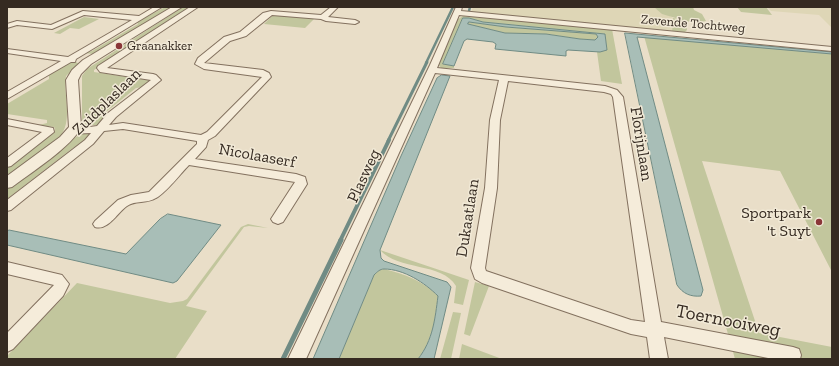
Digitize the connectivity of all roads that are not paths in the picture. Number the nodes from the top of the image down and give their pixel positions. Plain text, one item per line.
1 (159, 7) edge
2 (178, 7) edge
3 (195, 7) edge
4 (335, 7) edge
5 (458, 10) edge
6 (323, 17) junction
7 (140, 18) junction
8 (355, 22) dead end
9 (7, 26) edge
10 (832, 49) edge
11 (7, 52) edge
12 (70, 60) junction
13 (87, 62) junction
14 (432, 70) junction
15 (504, 78) junction
16 (7, 96) edge
17 (7, 122) edge
18 (100, 129) junction
19 (73, 132) junction
20 (203, 139) junction
21 (187, 161) junction
22 (7, 163) edge
23 (7, 183) edge
24 (7, 207) edge
25 (278, 219) dead end
26 (100, 224) dead end
27 (7, 268) edge
28 (655, 330) junction
29 (7, 344) edge
30 (793, 355) dead end
31 (297, 359) edge
32 (659, 359) edge

1 - 7 street
2 - 13 street, Zuidplaslaan
3 - 18 street, Zuidplaslaan
4 - 6 street
5 - 10 street, Zevende Tochtweg
5 - 14 street, Plasweg
6 - 8 street
6 - 20 street, Nicolaaserf
7 - 9 street
7 - 12 street
11 - 12 street
12 - 13 street
12 - 16 street
13 - 19 street, Zuidplaslaan
14 - 15 street, Florijnlaan
14 - 31 street, Plasweg
15 - 28 street, Florijnlaan
15 - 28 street, Dukaatlaan
17 - 22 street, Zuidplaslaan
18 - 19 street, Nicolaaserf
18 - 20 street, Nicolaaserf
18 - 24 street, Zuidplaslaan
19 - 23 street, Zuidplaslaan
20 - 21 street, Nicolaaserf
21 - 25 street, Nicolaaserf
21 - 26 street, Nicolaaserf
27 - 29 street
28 - 30 street, Toernooiweg
28 - 32 street, Florijnlaan

